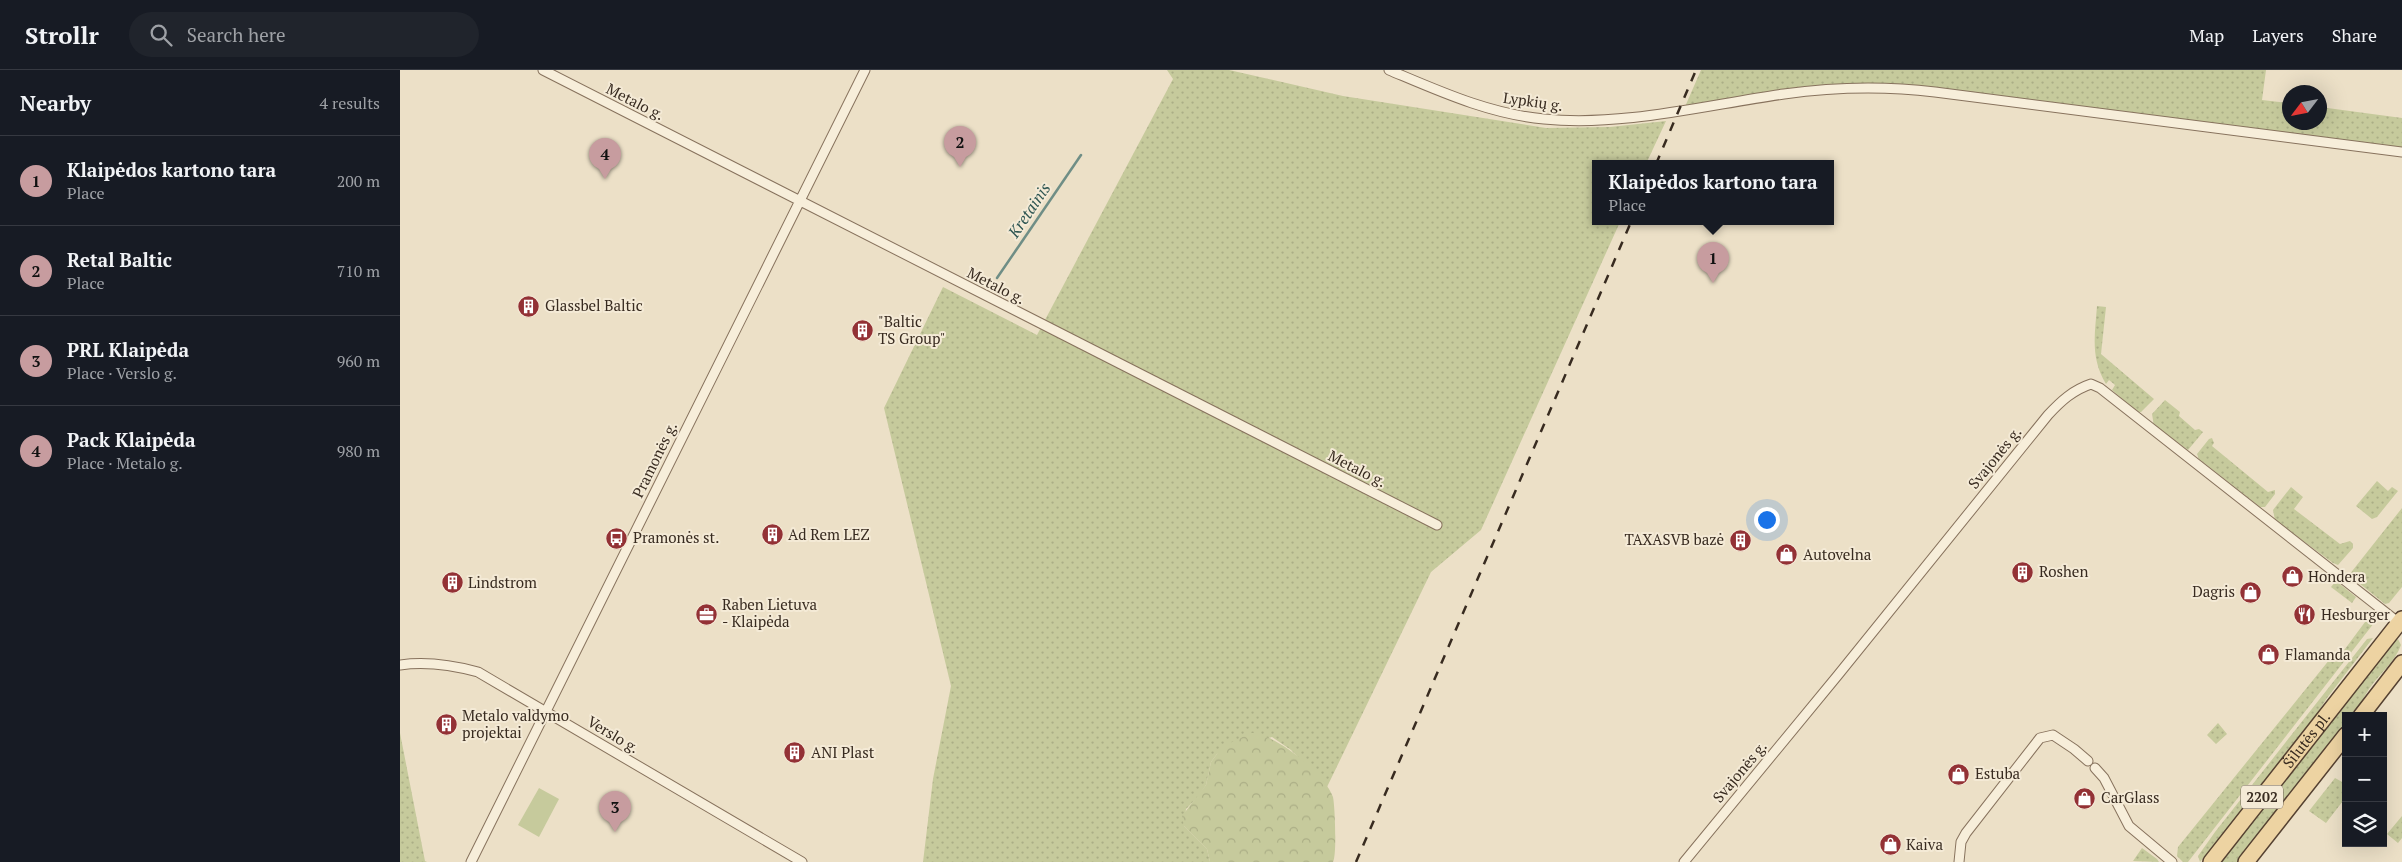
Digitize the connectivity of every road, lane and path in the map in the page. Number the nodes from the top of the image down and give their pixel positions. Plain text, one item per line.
1 (543, 70) edge
2 (865, 70) edge
3 (1389, 70) edge
4 (2402, 152) edge
5 (800, 201) junction
6 (1437, 525) dead end
7 (2401, 622) edge
8 (2402, 663) edge
9 (400, 665) edge
10 (545, 712) junction
11 (2364, 712) edge
12 (2342, 740) edge
13 (2088, 761) dead end
14 (2095, 768) dead end
15 (2169, 861) edge
16 (471, 862) edge
17 (802, 862) edge
18 (1684, 862) edge
19 (1959, 862) edge
20 (2211, 862) edge
21 (2246, 862) edge

1 - 5 street, Metalo g.
2 - 5 street, Pramonės g.
3 - 4 street, Lypkių g.
5 - 6 street, Metalo g.
5 - 10 street, Pramonės g.
7 - 18 street, Svajonės g.
7 - 20 main road, Šilutės pl. / 2202
8 - 11 main road
9 - 10 street, Verslo g.
10 - 16 street, Pramonės g.
10 - 17 street, Verslo g.
12 - 21 main road, Šilutės pl. / 2202
13 - 19 street
14 - 15 street

